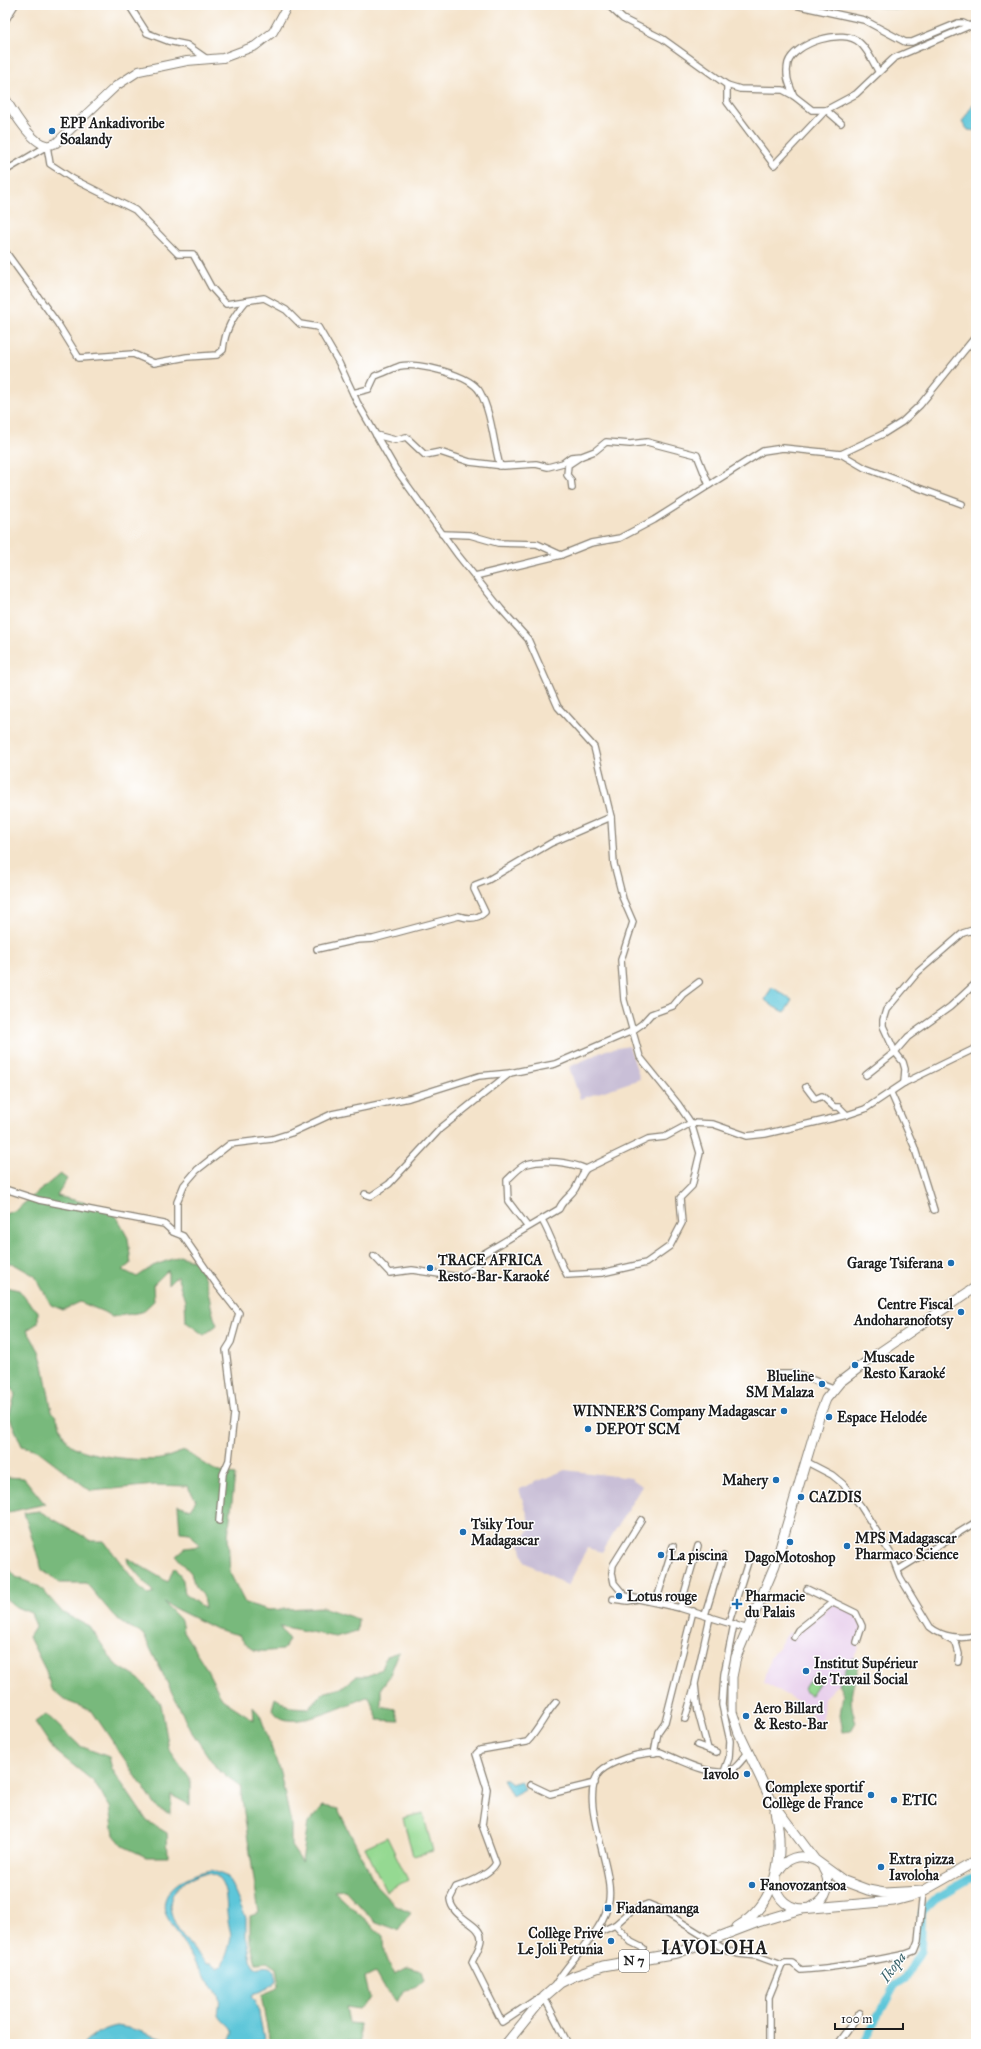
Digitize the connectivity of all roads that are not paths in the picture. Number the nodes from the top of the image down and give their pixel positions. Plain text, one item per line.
1 (14, 5) edge
2 (128, 5) edge
3 (288, 5) edge
4 (608, 5) edge
5 (795, 5) edge
6 (5, 21) edge
7 (971, 26) edge
8 (207, 59) junction
9 (878, 71) junction
10 (727, 85) junction
11 (794, 96) junction
12 (5, 98) edge
13 (826, 110) junction
14 (841, 123) dead end
15 (47, 146) junction
16 (5, 171) edge
17 (5, 251) edge
18 (247, 301) junction
19 (976, 336) edge
20 (353, 393) junction
21 (376, 435) junction
22 (841, 454) junction
23 (582, 456) junction
24 (500, 466) junction
25 (709, 485) junction
26 (572, 488) dead end
27 (962, 504) dead end
28 (442, 534) junction
29 (561, 555) junction
30 (475, 576) junction
31 (611, 817) junction
32 (976, 929) edge
33 (317, 948) dead end
34 (699, 982) dead end
35 (976, 983) edge
36 (632, 1031) junction
37 (976, 1048) edge
38 (895, 1052) junction
39 (510, 1073) junction
40 (866, 1075) dead end
41 (904, 1082) junction
42 (806, 1087) dead end
43 (891, 1093) junction
44 (847, 1115) junction
45 (691, 1123) junction
46 (586, 1169) junction
47 (5, 1189) edge
48 (365, 1194) dead end
49 (934, 1210) dead end
50 (542, 1220) junction
51 (527, 1226) junction
52 (177, 1233) junction
53 (374, 1256) dead end
54 (976, 1287) edge
55 (779, 1374) dead end
56 (834, 1388) junction
57 (807, 1462) junction
58 (641, 1520) dead end
59 (219, 1521) dead end
60 (976, 1522) edge
61 (673, 1546) dead end
62 (698, 1546) dead end
63 (723, 1556) dead end
64 (748, 1562) dead end
65 (898, 1570) junction
66 (807, 1589) dead end
67 (613, 1599) dead end
68 (641, 1599) junction
69 (656, 1602) junction
70 (833, 1602) junction
71 (680, 1608) junction
72 (693, 1611) junction
73 (708, 1616) junction
74 (732, 1623) junction
75 (748, 1629) junction
76 (937, 1633) junction
77 (976, 1635) edge
78 (794, 1636) dead end
79 (856, 1642) dead end
80 (958, 1662) dead end
81 (695, 1684) junction
82 (556, 1702) dead end
83 (685, 1719) dead end
84 (697, 1745) dead end
85 (708, 1749) junction
86 (654, 1752) junction
87 (716, 1752) dead end
88 (748, 1753) junction
89 (724, 1772) junction
90 (595, 1783) junction
91 (531, 1785) dead end
92 (773, 1804) junction
93 (819, 1863) junction
94 (975, 1864) edge
95 (776, 1875) junction
96 (923, 1891) junction
97 (804, 1909) junction
98 (615, 1925) junction
99 (592, 1936) junction
100 (714, 1939) junction
101 (643, 1948) dead end
102 (782, 1965) junction
103 (553, 1989) junction
104 (544, 1997) junction
105 (860, 2013) dead end
106 (506, 2044) edge
107 (568, 2044) edge
108 (769, 2044) edge
109 (837, 2044) edge

1 - 6 street
2 - 8 street
3 - 8 street
4 - 10 street
5 - 7 street
7 - 9 street
8 - 15 street
9 - 11 street
9 - 13 street
10 - 11 street
10 - 13 street
11 - 13 street
12 - 15 street
13 - 14 street
15 - 16 street
15 - 18 street
17 - 18 street
18 - 20 street
19 - 22 street
20 - 21 street
20 - 24 street
21 - 24 street
21 - 28 street
22 - 25 street
22 - 27 street
23 - 24 street
23 - 25 street
23 - 26 street
25 - 29 street
28 - 29 street
28 - 30 street
29 - 30 street
30 - 31 street
31 - 33 street
31 - 36 street
32 - 38 street
34 - 36 street
35 - 38 street
36 - 39 street
36 - 45 street
37 - 41 street
38 - 40 street
38 - 41 street
39 - 48 street
39 - 52 street
41 - 43 street
42 - 44 street
43 - 44 street
43 - 49 street
44 - 45 street
45 - 46 street
45 - 50 street
46 - 50 street
46 - 51 street
47 - 52 street
50 - 51 street
51 - 53 street
52 - 59 street
54 - 56 main road
55 - 56 street
56 - 57 main road
57 - 65 street
57 - 75 main road
58 - 68 street
60 - 65 street
61 - 69 street
62 - 71 street
63 - 73 street
64 - 74 street
65 - 76 street
66 - 70 street
67 - 68 street
68 - 69 street
69 - 71 street
70 - 78 street
70 - 79 street
71 - 72 street
72 - 73 street
72 - 86 street
73 - 74 street
73 - 81 street
74 - 75 street
74 - 89 street
75 - 88 main road
76 - 77 street
76 - 80 street
81 - 83 street
81 - 85 street
82 - 104 street
84 - 85 street
85 - 87 street
86 - 89 street
86 - 90 street
88 - 89 street
88 - 92 main road
90 - 91 street
90 - 99 street
92 - 93 main road
92 - 95 main road
93 - 95 main road
93 - 96 main road
93 - 97 main road
94 - 96 main road
95 - 97 main road
95 - 100 main road
96 - 97 main road
96 - 102 street
97 - 100 main road
98 - 99 street
98 - 100 street
98 - 101 street
99 - 103 street
100 - 102 street
100 - 103 main road, N 7
102 - 108 street
103 - 104 main road, N 7
104 - 106 main road, N 7
104 - 107 street
105 - 109 street

